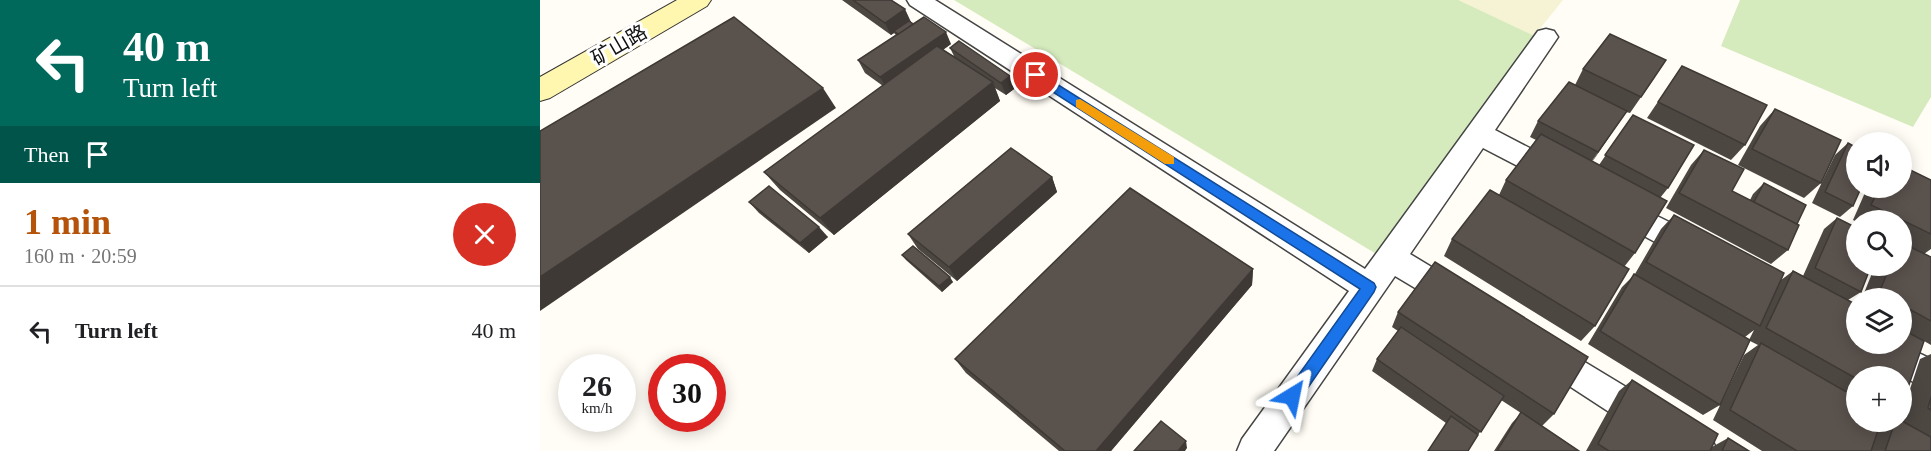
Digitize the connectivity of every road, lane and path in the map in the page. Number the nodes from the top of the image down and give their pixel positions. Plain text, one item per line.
1 (672, 0) edge
2 (698, 0) edge
3 (918, 0) edge
4 (1546, 37) dead end
5 (540, 73) edge
6 (540, 90) edge
7 (1478, 133) junction
8 (1390, 257) junction
9 (1720, 263) edge
10 (1369, 287) junction
11 (1480, 313) edge
12 (1520, 338) edge
13 (1890, 354) edge
14 (1931, 376) edge
15 (1254, 451) edge
16 (1700, 451) edge

1 - 5 main road, 矿山路
2 - 6 main road, 矿山路
3 - 10 street
4 - 7 street
7 - 8 street
7 - 9 street
8 - 10 street
8 - 11 street
10 - 15 street
12 - 16 street
13 - 14 street

